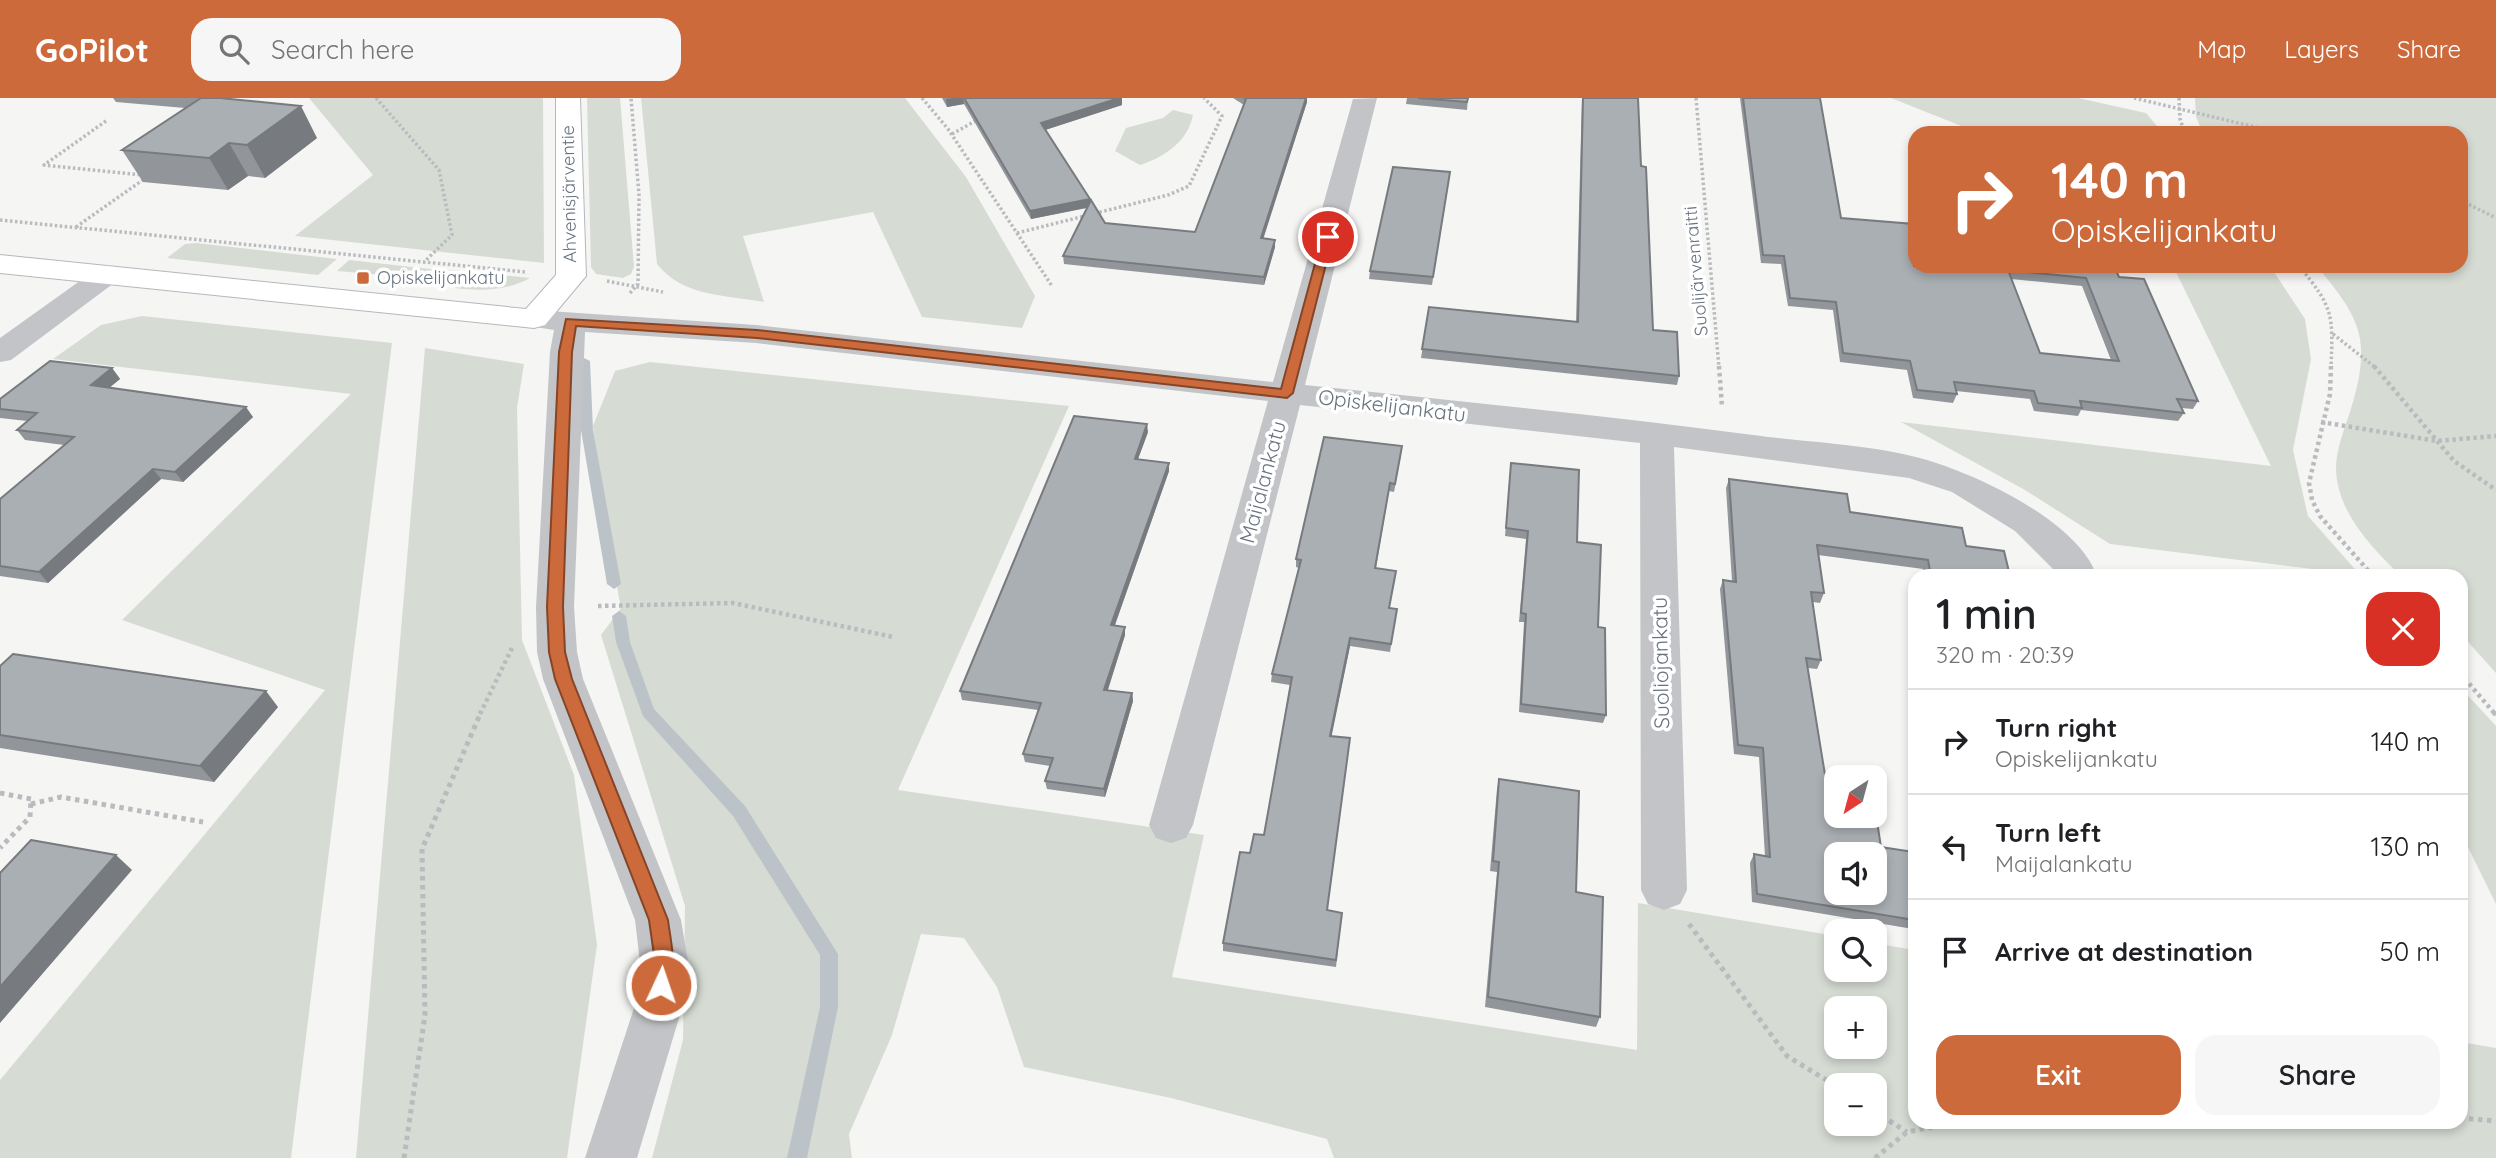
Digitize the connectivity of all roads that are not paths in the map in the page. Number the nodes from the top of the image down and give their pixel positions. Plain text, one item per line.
1 (568, 98) edge
2 (1365, 99) edge
3 (0, 264) edge
4 (108, 274) junction
5 (552, 321) junction
6 (0, 353) edge
7 (1287, 393) junction
8 (1657, 436) junction
9 (2076, 569) edge
10 (1171, 825) dead end
11 (1664, 890) road end
12 (611, 1158) edge

1 - 5 main road, Ahvenisjärventie
2 - 7 street, Maijalankatu
3 - 4 main road, Opiskelijankatu
4 - 5 main road, Opiskelijankatu
4 - 6 street
5 - 7 street, Opiskelijankatu
5 - 12 street
7 - 8 street, Opiskelijankatu
7 - 10 street, Maijalankatu
8 - 9 street, Opiskelijankatu
8 - 11 street, Suoliojankatu

